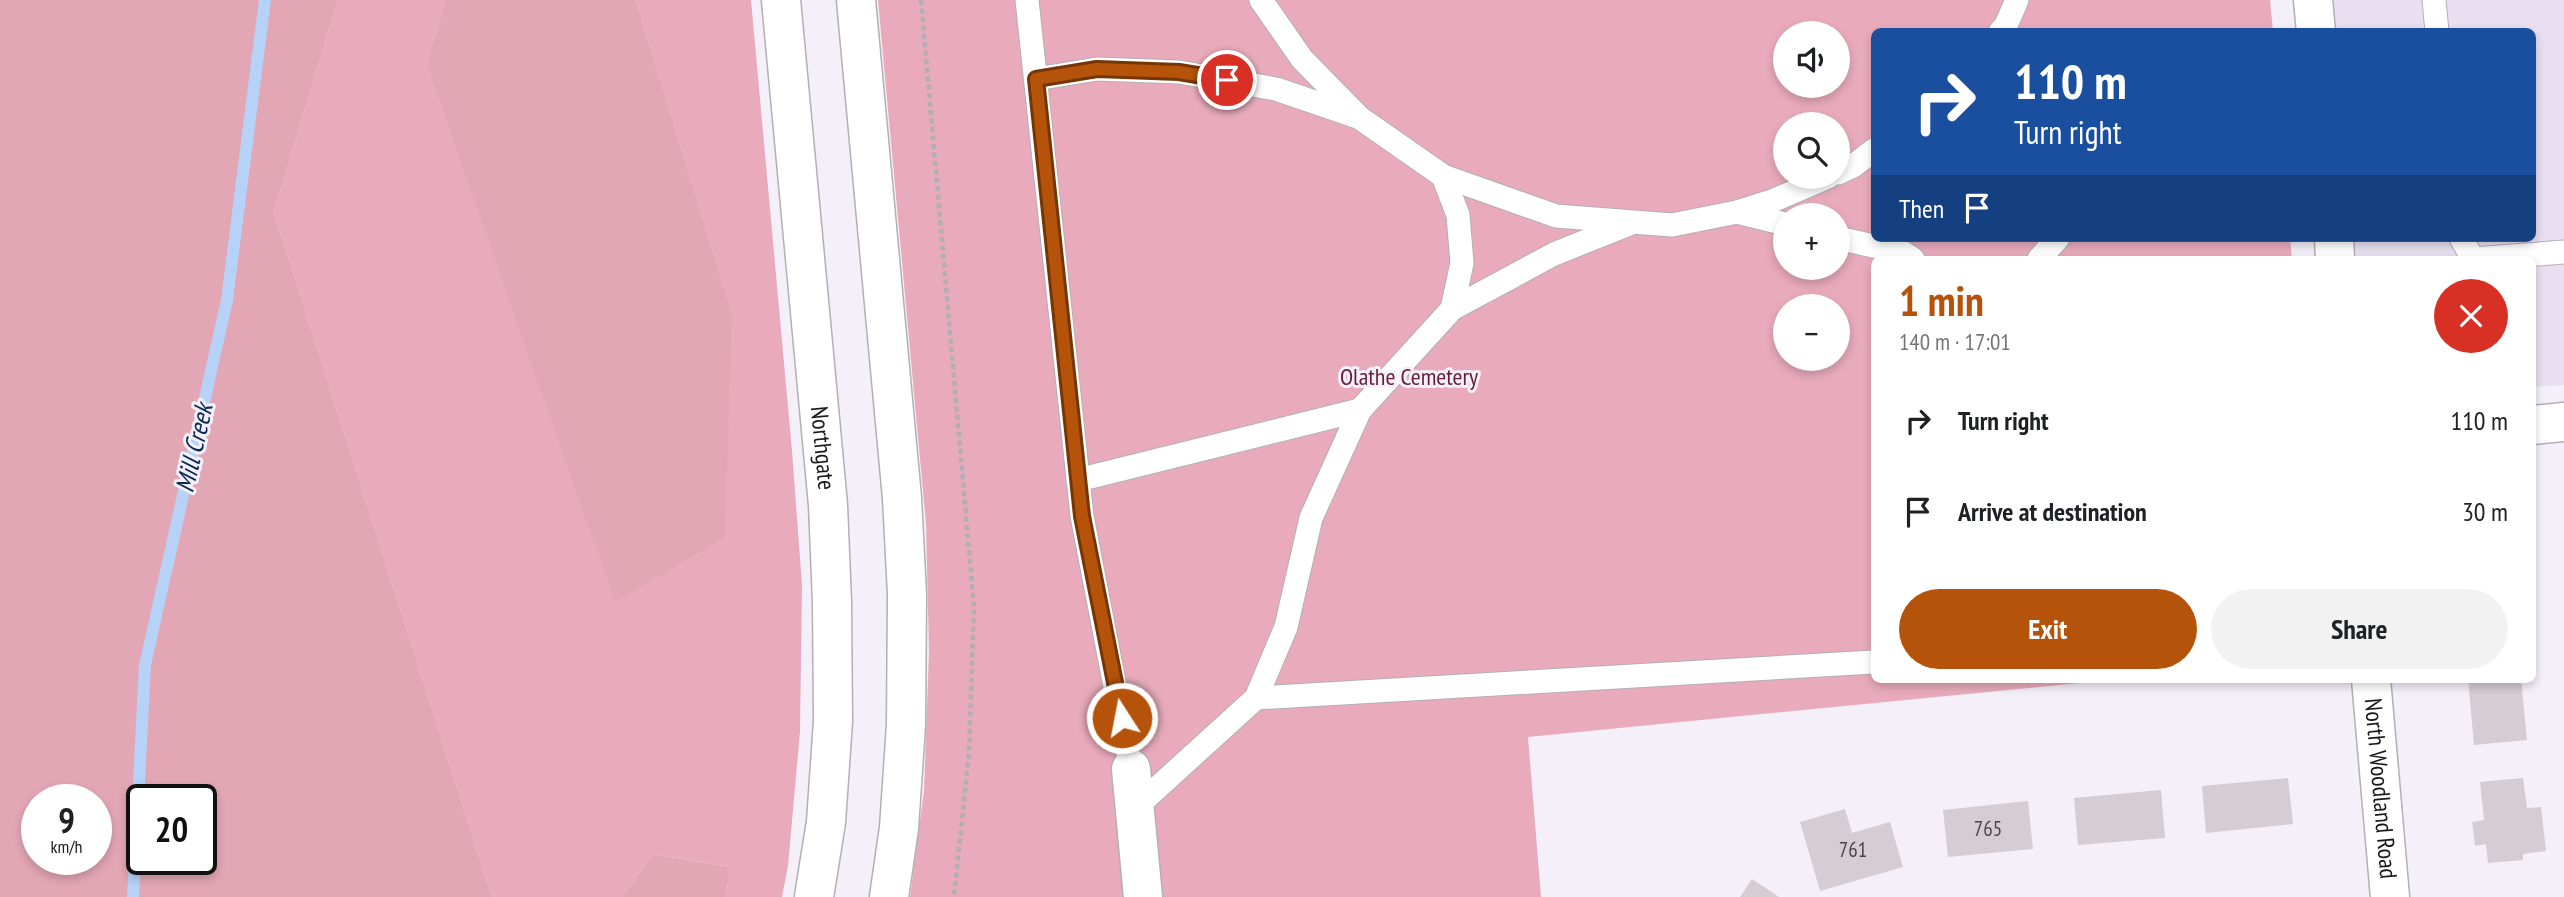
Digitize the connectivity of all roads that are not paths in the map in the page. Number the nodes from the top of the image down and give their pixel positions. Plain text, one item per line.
1 (781, 0) edge
2 (856, 0) edge
3 (1027, 0) edge
4 (1261, 0) edge
5 (2017, 0) edge
6 (2313, 0) edge
7 (2434, 0) edge
8 (2003, 28) edge
9 (2316, 28) edge
10 (2437, 28) edge
11 (1036, 79) junction
12 (1360, 118) junction
13 (1871, 152) edge
14 (1850, 167) edge
15 (1443, 176) junction
16 (1800, 189) edge
17 (1737, 212) junction
18 (1773, 221) edge
19 (1633, 222) junction
20 (1850, 241) edge
21 (1906, 242) edge
22 (2054, 242) edge
23 (2564, 252) edge
24 (1908, 256) edge
25 (1917, 256) edge
26 (2042, 256) edge
27 (2503, 256) edge
28 (1452, 309) junction
29 (1360, 410) junction
30 (2564, 422) edge
31 (2536, 425) edge
32 (1078, 480) junction
33 (1871, 662) edge
34 (2371, 683) edge
35 (1256, 698) junction
36 (1132, 769) joint
37 (1135, 808) junction
38 (814, 897) edge
39 (889, 897) edge
40 (1143, 897) edge
41 (2390, 897) edge

1 - 38 main road, Northgate
2 - 39 main road
3 - 11 lane
4 - 12 lane
5 - 8 lane
6 - 9 main road
7 - 10 lane
11 - 12 lane
11 - 32 lane
12 - 15 lane
13 - 14 lane
15 - 19 lane
15 - 28 lane
16 - 17 lane
17 - 18 lane
17 - 19 lane
19 - 28 lane
20 - 24 lane
21 - 25 lane
22 - 26 lane
23 - 27 lane
28 - 29 lane
29 - 32 lane
29 - 35 lane
30 - 31 main road
32 - 36 lane
33 - 35 lane
34 - 41 main road, North Woodland Road
35 - 37 lane
36 - 37 main road
37 - 40 main road

